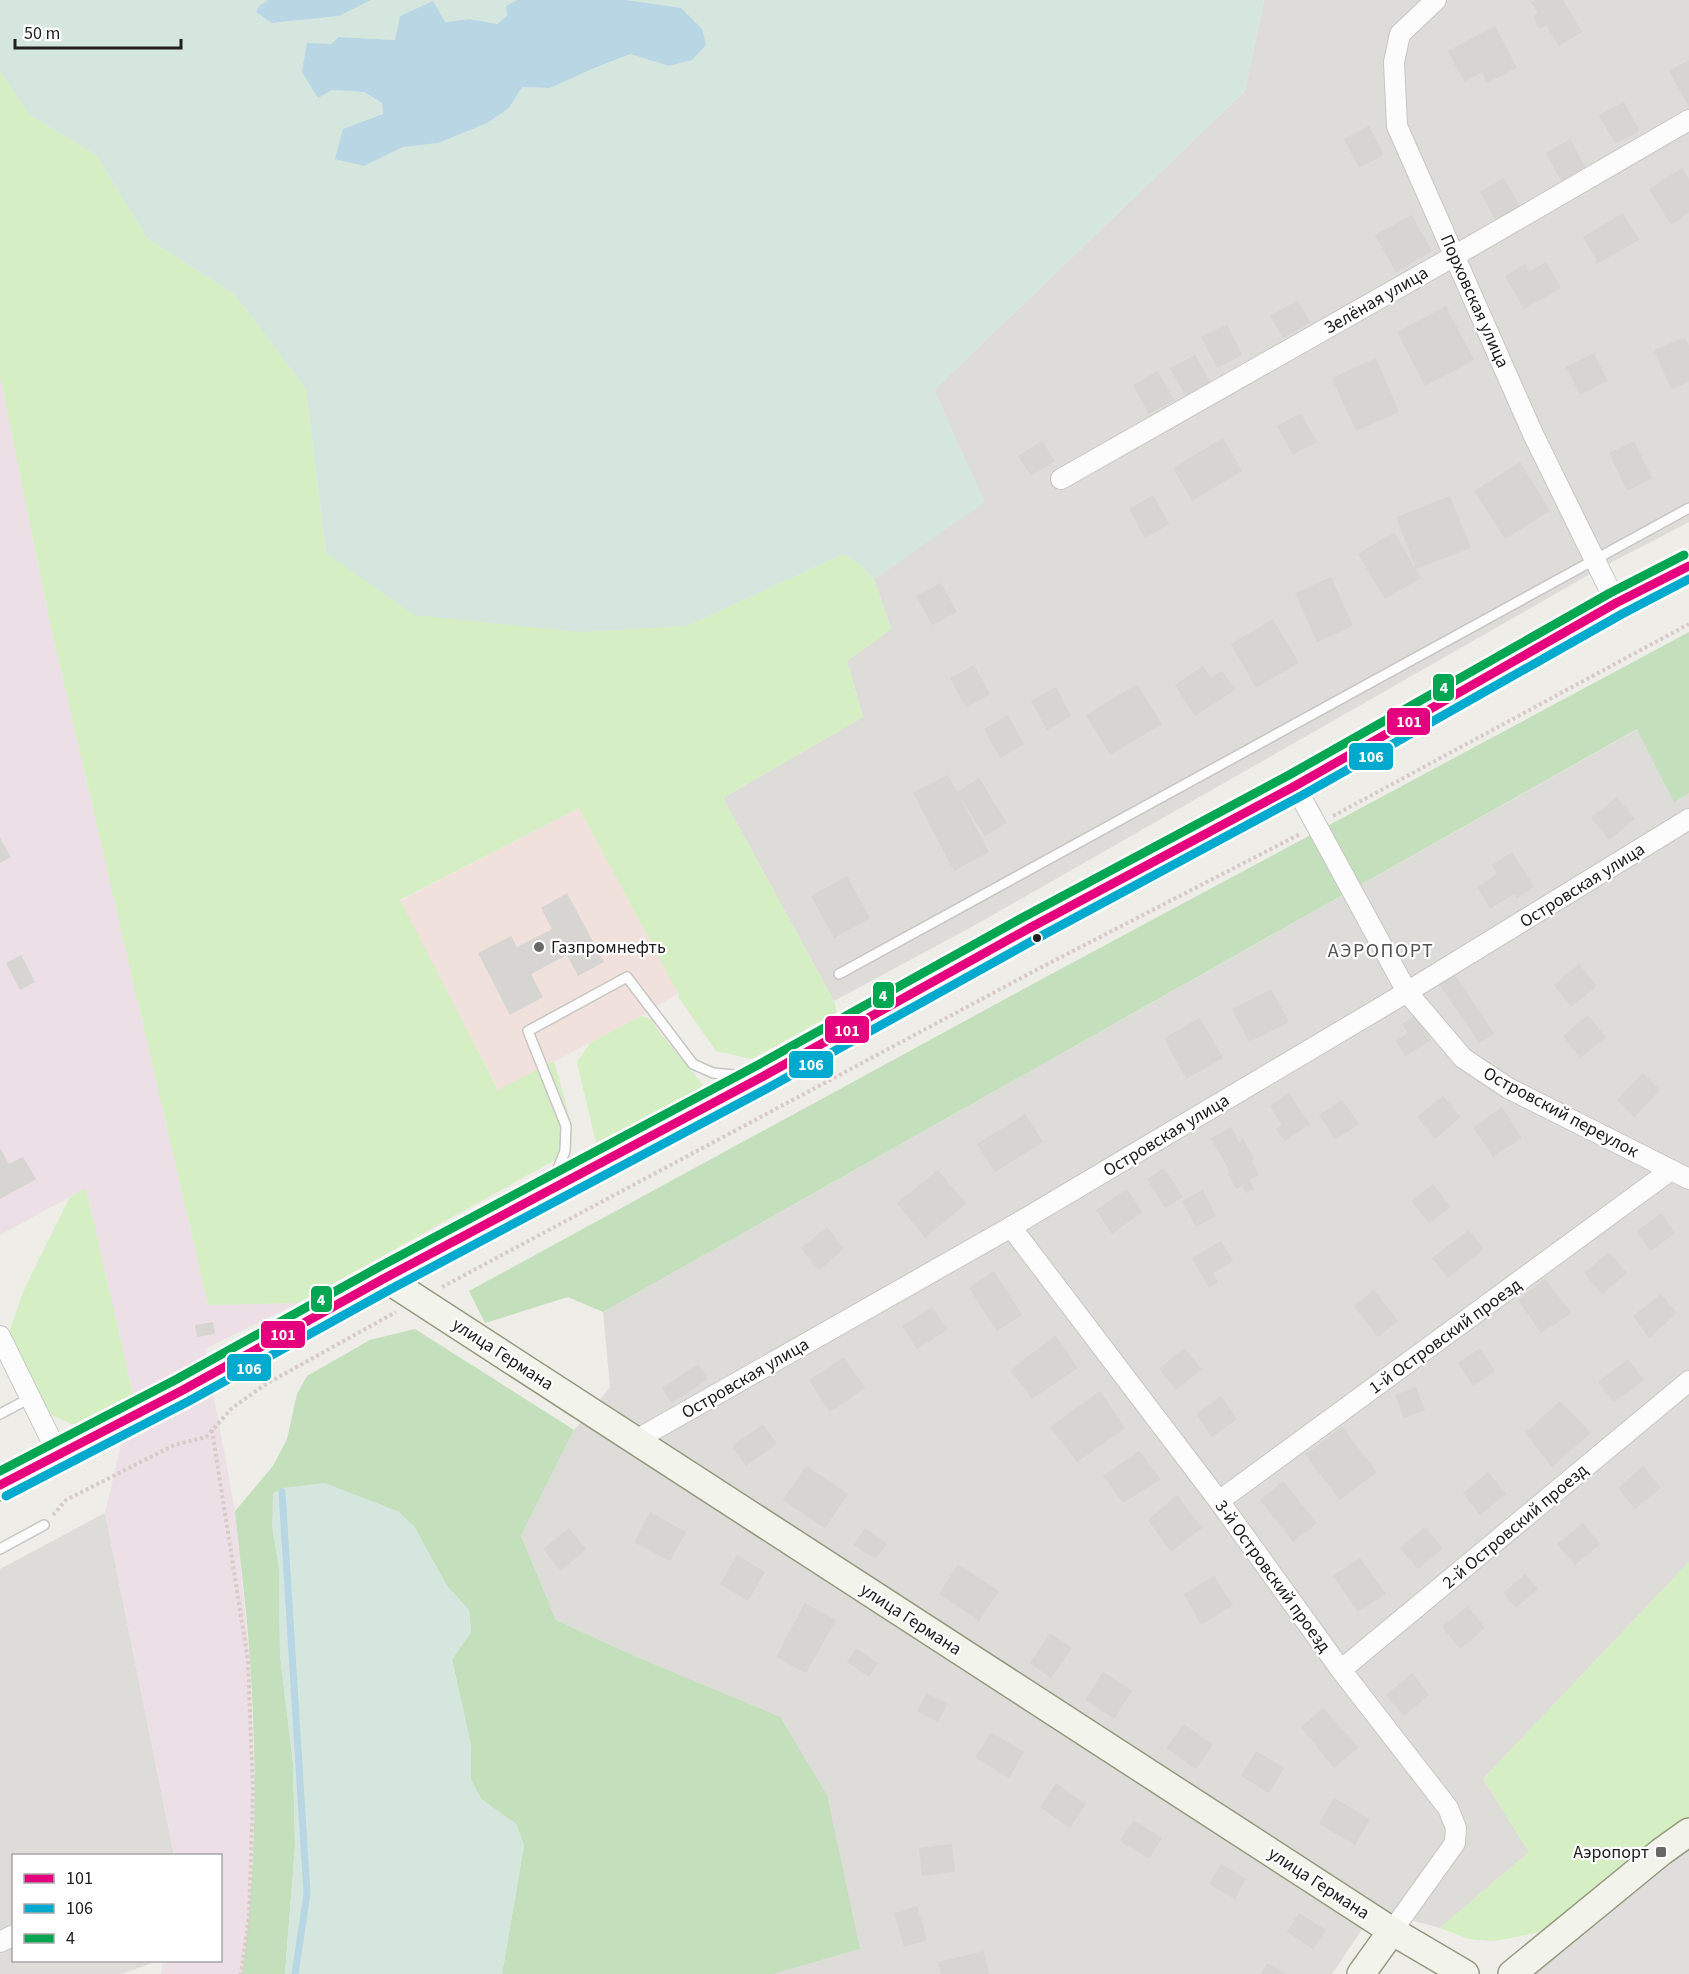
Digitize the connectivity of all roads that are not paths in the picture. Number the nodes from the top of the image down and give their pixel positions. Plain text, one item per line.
1 (1436, 0) edge
2 (1689, 120) edge
3 (1456, 255) junction
4 (1061, 479) dead end
5 (1689, 508) edge
6 (1594, 560) junction
7 (1689, 566) edge
8 (1616, 603) junction
9 (1295, 786) junction
10 (1689, 819) edge
11 (839, 974) dead end
12 (1407, 992) junction
13 (762, 1077) junction
14 (1671, 1170) junction
15 (1689, 1179) edge
16 (541, 1197) junction
17 (1011, 1227) junction
18 (385, 1278) junction
19 (0, 1336) edge
20 (1689, 1381) edge
21 (30, 1398) junction
22 (0, 1414) edge
23 (636, 1440) junction
24 (58, 1454) junction
25 (0, 1485) edge
26 (1219, 1501) junction
27 (44, 1525) road end
28 (0, 1549) edge
29 (1341, 1670) junction
30 (1689, 1832) edge
31 (1392, 1931) junction
32 (1361, 1974) edge
33 (1465, 1974) edge
34 (1512, 1974) edge

1 - 3 street, Порховская улица
2 - 3 street, Зелёная улица
3 - 4 street, Зелёная улица
3 - 6 street, Порховская улица
5 - 6 lane
6 - 8 street, Порховская улица
6 - 11 lane
7 - 8 main road
8 - 9 main road
9 - 12 street, Островский переулок
9 - 13 main road
10 - 12 street, Островская улица
12 - 14 street, Островский переулок
12 - 17 street, Островская улица
13 - 16 main road
13 - 16 lane
14 - 15 street, Островский переулок
14 - 26 street, 1-й Островский проезд
16 - 18 main road
17 - 23 street, Островская улица
17 - 26 street, 3-й Островский проезд
18 - 23 street, улица Германа
18 - 24 main road
19 - 21 street
20 - 29 street, 2-й Островский проезд
21 - 22 lane
21 - 24 street
23 - 31 street, улица Германа
24 - 25 main road
26 - 29 street, 3-й Островский проезд
27 - 28 lane
29 - 31 street, 3-й Островский проезд
30 - 34 street
31 - 32 street
31 - 33 street

